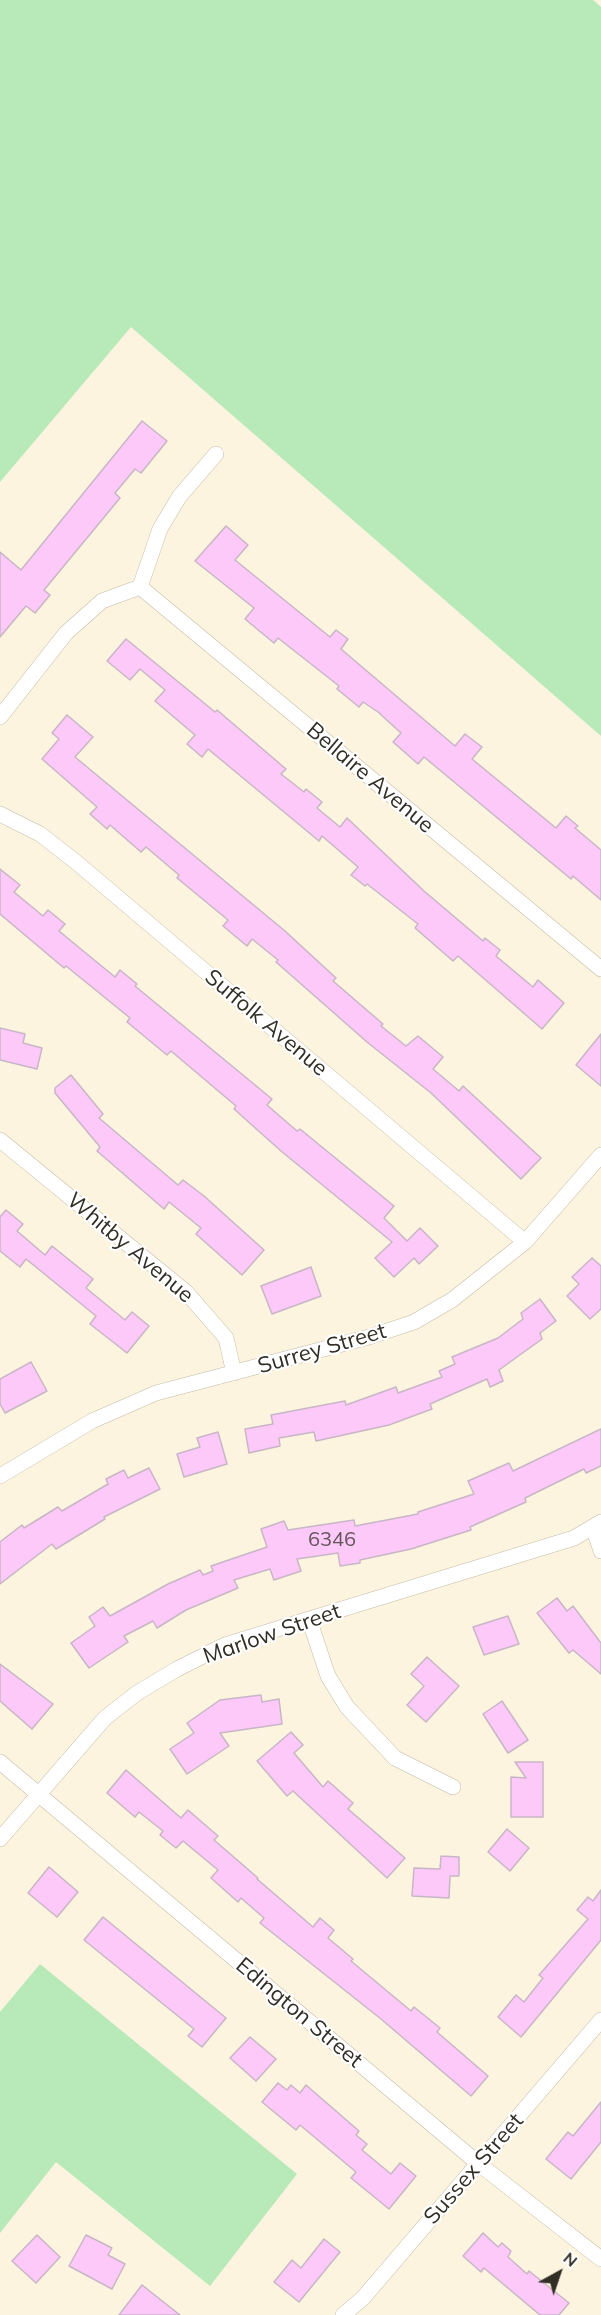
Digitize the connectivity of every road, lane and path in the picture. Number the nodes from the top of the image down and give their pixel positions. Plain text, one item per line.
1 (216, 454) dead end
2 (140, 587) junction
3 (0, 717) edge
4 (0, 814) edge
5 (601, 969) edge
6 (0, 1140) edge
7 (601, 1155) edge
8 (525, 1242) junction
9 (234, 1373) junction
10 (1, 1473) edge
11 (597, 1524) edge
12 (601, 1551) edge
13 (309, 1619) junction
14 (0, 1762) edge
15 (453, 1787) dead end
16 (38, 1795) junction
17 (0, 1839) edge
18 (601, 2020) edge
19 (479, 2164) junction
20 (601, 2259) edge
21 (343, 2315) edge

1 - 2 street
2 - 3 street
2 - 5 street, Bellaire Avenue
4 - 8 street, Suffolk Avenue
6 - 9 street, Whitby Avenue
7 - 8 street, Surrey Street
8 - 9 street, Surrey Street
9 - 10 street, Surrey Street
11 - 12 street
11 - 13 street, Marlow Street
13 - 15 street
13 - 16 street, Marlow Street
14 - 16 street, Edington Street
16 - 17 street, Marlow Street
16 - 19 street, Edington Street
18 - 19 street, Sussex Street
19 - 20 street, Edington Street
19 - 21 street, Sussex Street

